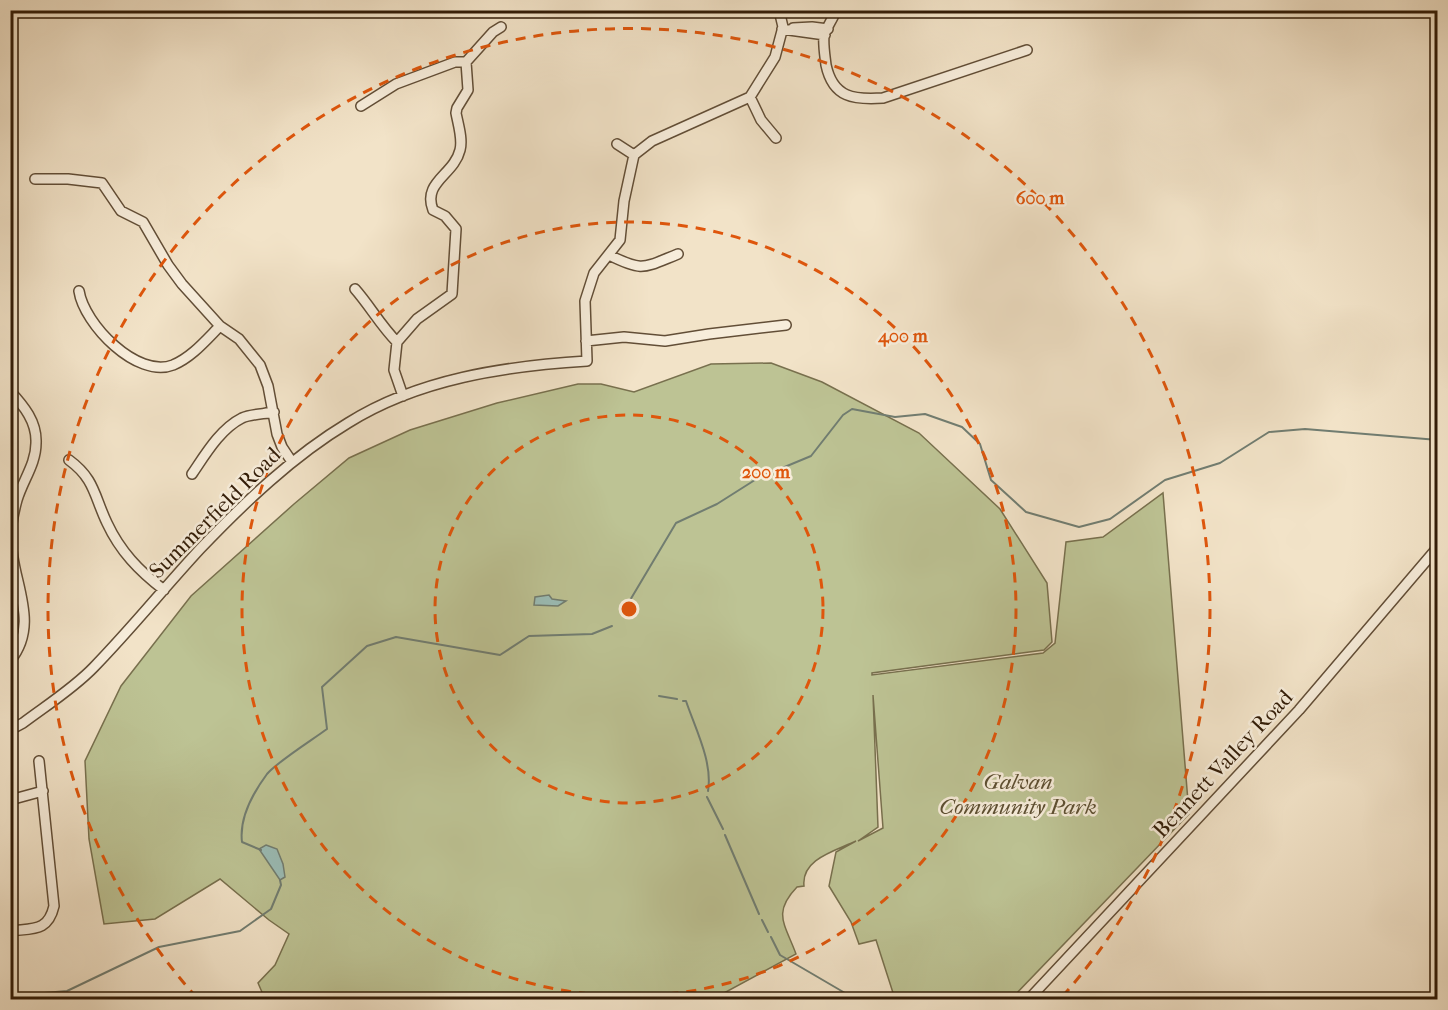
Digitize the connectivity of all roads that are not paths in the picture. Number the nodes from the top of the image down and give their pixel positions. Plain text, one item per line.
1 (779, 10) edge
2 (836, 10) edge
3 (501, 27) dead end
4 (787, 29) junction
5 (826, 32) junction
6 (1027, 50) dead end
7 (465, 62) junction
8 (750, 97) junction
9 (361, 106) dead end
10 (776, 138) dead end
11 (617, 144) dead end
12 (634, 155) junction
13 (35, 179) dead end
14 (678, 254) dead end
15 (609, 255) junction
16 (355, 289) dead end
17 (79, 291) dead end
18 (786, 325) dead end
19 (220, 326) junction
20 (586, 341) junction
21 (397, 342) junction
22 (10, 391) edge
23 (403, 396) junction
24 (274, 412) junction
25 (69, 460) dead end
26 (292, 462) junction
27 (192, 474) dead end
28 (1437, 547) edge
29 (164, 590) junction
30 (10, 661) edge
31 (10, 730) edge
32 (39, 760) dead end
33 (43, 791) junction
34 (10, 800) edge
35 (10, 931) edge
36 (1028, 999) edge

1 - 4 street
2 - 5 street
3 - 7 street
4 - 5 street
4 - 8 street
5 - 6 street
7 - 9 street
7 - 21 street
8 - 10 street
8 - 12 street
11 - 12 street
12 - 15 street
13 - 19 street
14 - 15 street
15 - 20 street
16 - 21 street
17 - 19 street
18 - 20 street
19 - 24 street
20 - 23 street, Summerfield Road
21 - 23 street
22 - 30 street
23 - 26 street, Summerfield Road
24 - 26 street
24 - 27 street
25 - 29 street
26 - 29 street, Summerfield Road
28 - 36 street, Bennett Valley Road
29 - 31 street, Summerfield Road
32 - 33 street
33 - 34 street
33 - 35 street

